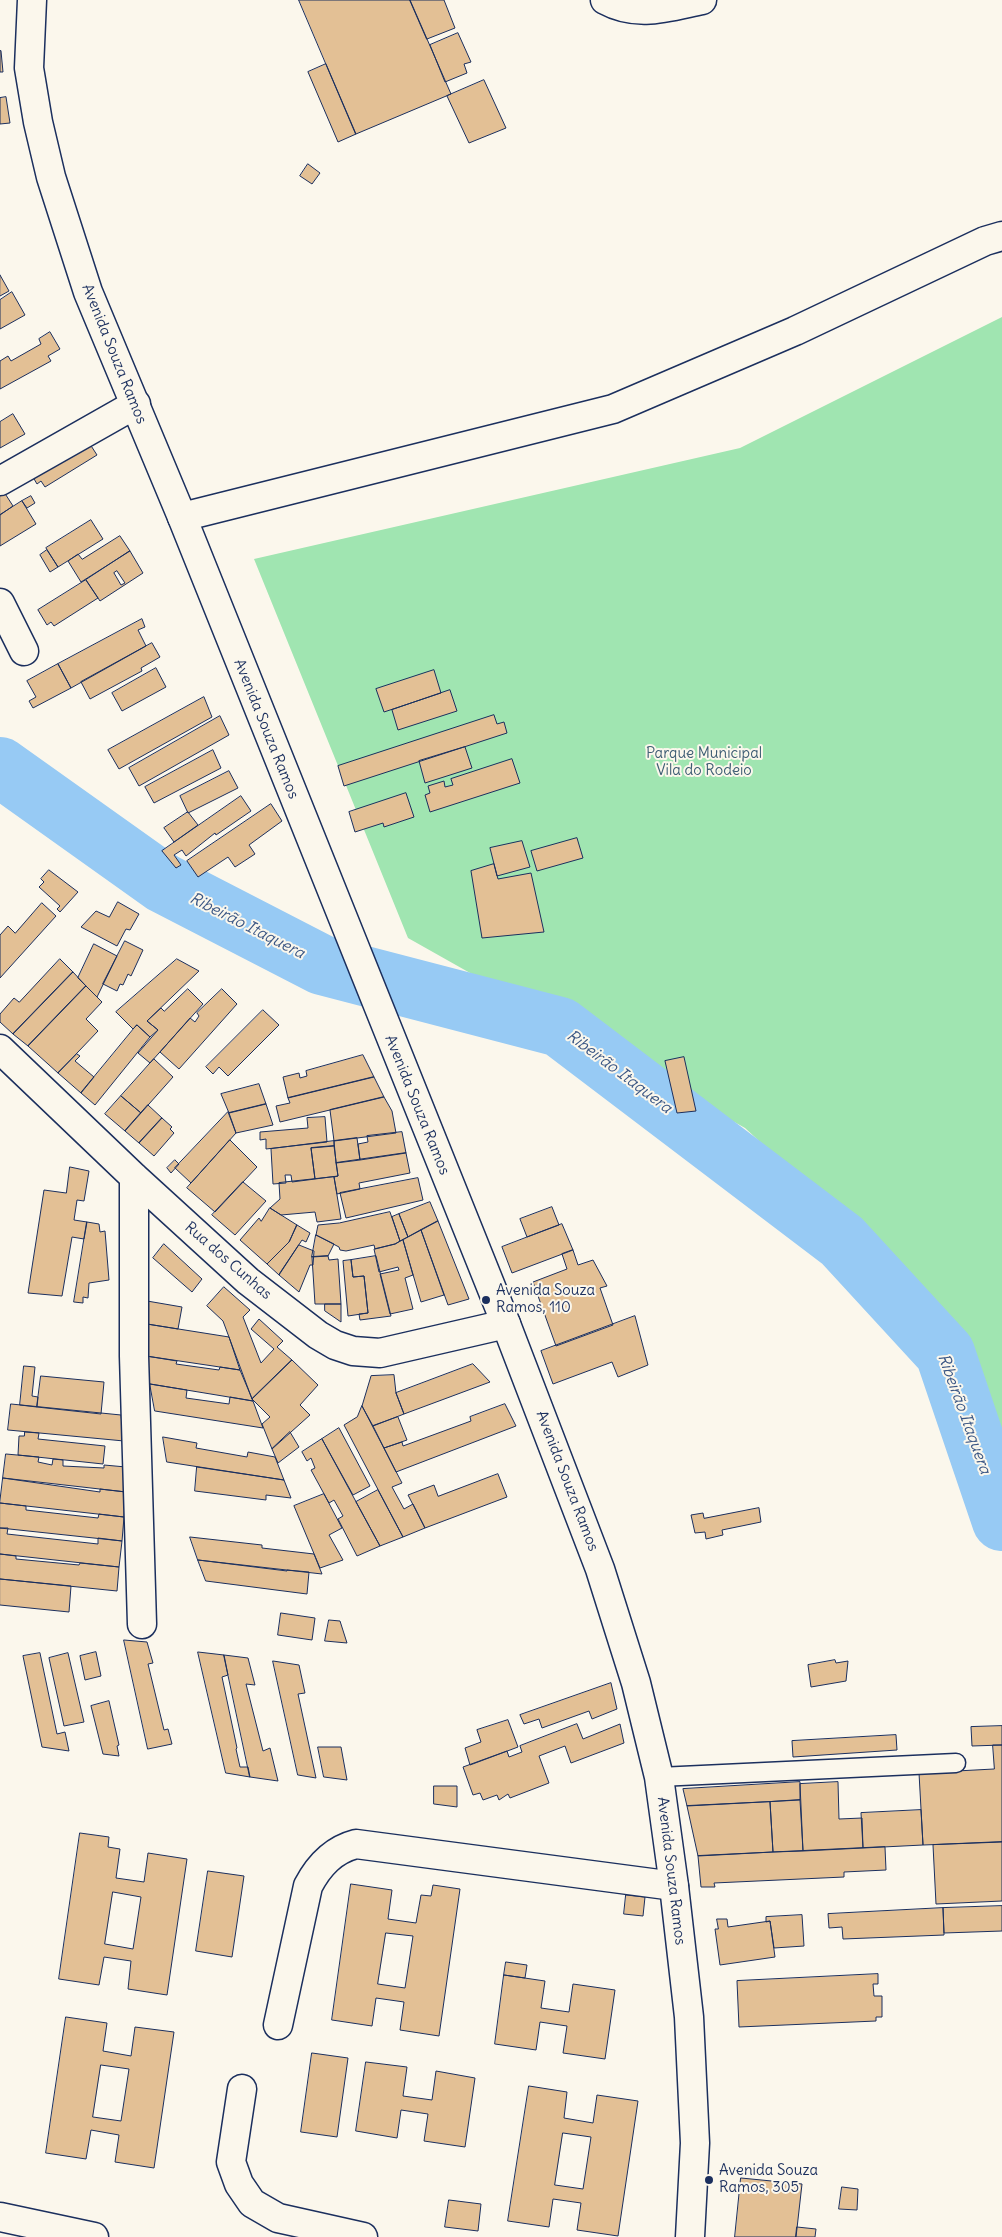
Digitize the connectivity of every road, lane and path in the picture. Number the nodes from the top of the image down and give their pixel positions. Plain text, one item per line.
1 (32, 0) edge
2 (605, 0) edge
3 (702, 0) edge
4 (1002, 236) edge
5 (136, 404) junction
6 (0, 481) edge
7 (182, 517) junction
8 (0, 603) edge
9 (24, 651) dead end
10 (0, 1049) edge
11 (134, 1177) junction
12 (506, 1324) junction
13 (142, 1624) dead end
14 (956, 1764) dead end
15 (659, 1777) junction
16 (674, 1886) junction
17 (278, 2025) dead end
18 (242, 2089) dead end
19 (0, 2217) edge
20 (94, 2237) edge
21 (363, 2237) edge
22 (690, 2237) edge

1 - 5 street, Avenida Souza Ramos
2 - 3 street
4 - 7 street
5 - 6 street
5 - 7 street, Avenida Souza Ramos
7 - 12 street, Avenida Souza Ramos
8 - 9 street
10 - 11 street, Rua dos Cunhas
11 - 12 street, Rua dos Cunhas
11 - 13 street
12 - 15 street, Avenida Souza Ramos
14 - 15 lane
15 - 16 street, Avenida Souza Ramos
16 - 17 street
16 - 22 street, Avenida Souza Ramos
18 - 21 street
19 - 20 street

